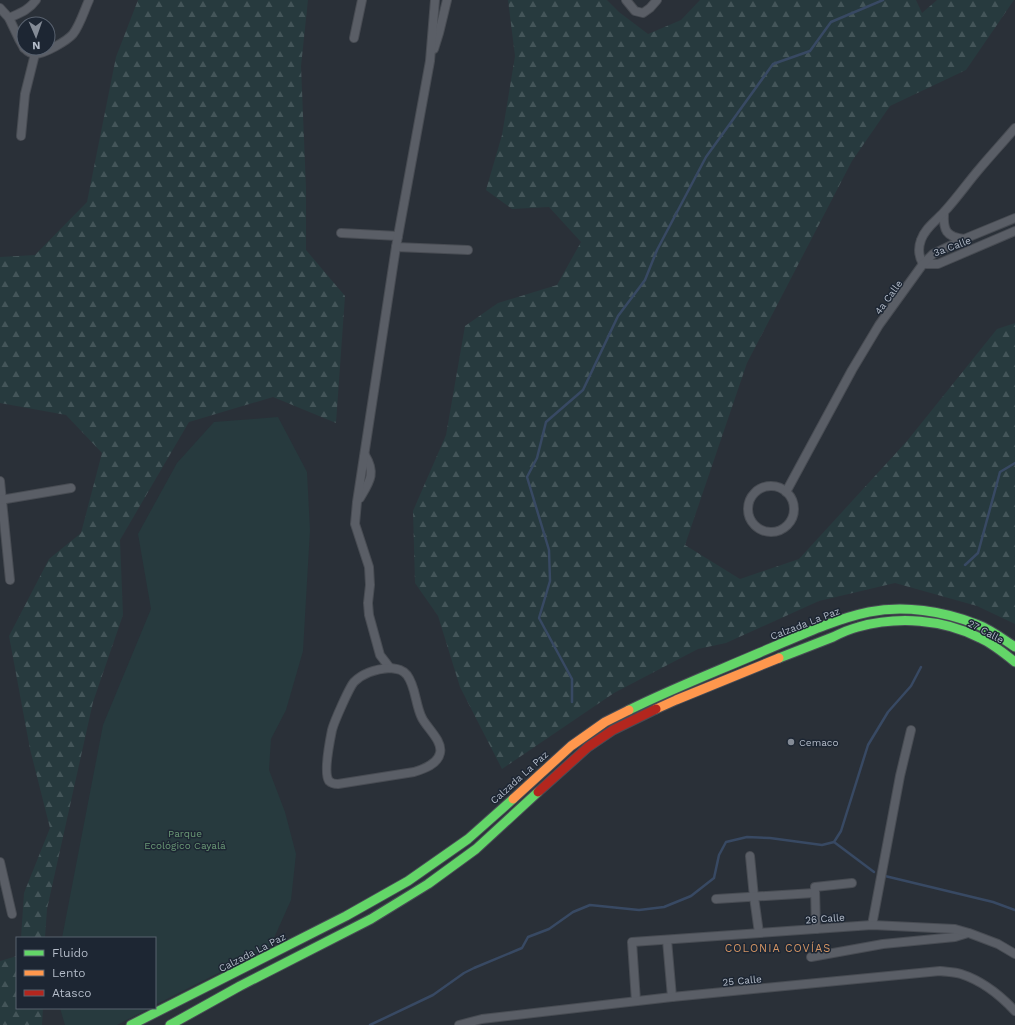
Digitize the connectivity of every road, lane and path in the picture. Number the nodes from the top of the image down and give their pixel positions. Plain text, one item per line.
1 (36, 0) edge
2 (89, 0) edge
3 (362, 0) edge
4 (435, 0) edge
5 (447, 0) edge
6 (626, 0) edge
7 (656, 0) edge
8 (0, 8) edge
9 (9, 18) junction
10 (16, 34) edge
11 (354, 38) dead end
12 (56, 45) edge
13 (34, 56) edge
14 (430, 61) junction
15 (1015, 128) edge
16 (21, 136) dead end
17 (944, 212) junction
18 (1015, 218) edge
19 (1015, 231) edge
20 (341, 233) dead end
21 (398, 236) junction
22 (964, 239) junction
23 (396, 246) junction
24 (468, 250) dead end
25 (924, 264) junction
26 (0, 481) edge
27 (71, 488) dead end
28 (786, 492) junction
29 (1, 500) edge
30 (10, 580) dead end
31 (946, 614) joint
32 (1015, 647) edge
33 (380, 655) junction
34 (1015, 662) edge
35 (390, 668) junction
36 (370, 671) junction
37 (912, 730) dead end
38 (750, 856) dead end
39 (0, 862) edge
40 (852, 883) dead end
41 (814, 893) junction
42 (754, 897) junction
43 (716, 899) dead end
44 (12, 914) dead end
45 (872, 924) junction
46 (816, 929) junction
47 (759, 933) junction
48 (969, 933) junction
49 (667, 940) junction
50 (1015, 954) edge
51 (811, 957) dead end
52 (193, 994) junction
53 (672, 997) junction
54 (636, 1001) junction
55 (1015, 1012) edge
56 (135, 1024) edge
57 (148, 1025) edge
58 (170, 1025) edge
59 (460, 1025) edge

1 - 9 street
2 - 12 street
3 - 11 street
4 - 14 street
5 - 14 street
6 - 7 street
8 - 9 street
9 - 10 street
13 - 16 street
14 - 21 street
15 - 17 street
17 - 22 street
17 - 25 street
18 - 22 street, 3a Calle
19 - 25 street, 3a Calle
20 - 21 street
21 - 23 street
22 - 25 street, 3a Calle
23 - 24 street
23 - 33 street
25 - 28 street, 4a Calle
26 - 29 street
27 - 29 street
28 - 28 street
29 - 30 street
31 - 32 main road, 27 Calle
31 - 52 main road, Calzada La Paz
33 - 35 street
33 - 36 street
34 - 58 main road, 27 Calle
35 - 36 street
35 - 36 street
37 - 45 street
38 - 42 street
39 - 44 street
40 - 41 street
41 - 42 street
41 - 46 street
42 - 43 street
42 - 47 street
45 - 46 street, 26 Calle
45 - 48 street, 26 Calle
46 - 47 street, 26 Calle
47 - 49 street, 26 Calle
48 - 50 street, 26 Calle
48 - 51 street
49 - 53 street
49 - 54 street, 26 Calle
52 - 56 main road, Calzada La Paz
52 - 57 main road
53 - 54 street, 25 Calle
53 - 55 street, 25 Calle
54 - 59 street, 25 Calle

